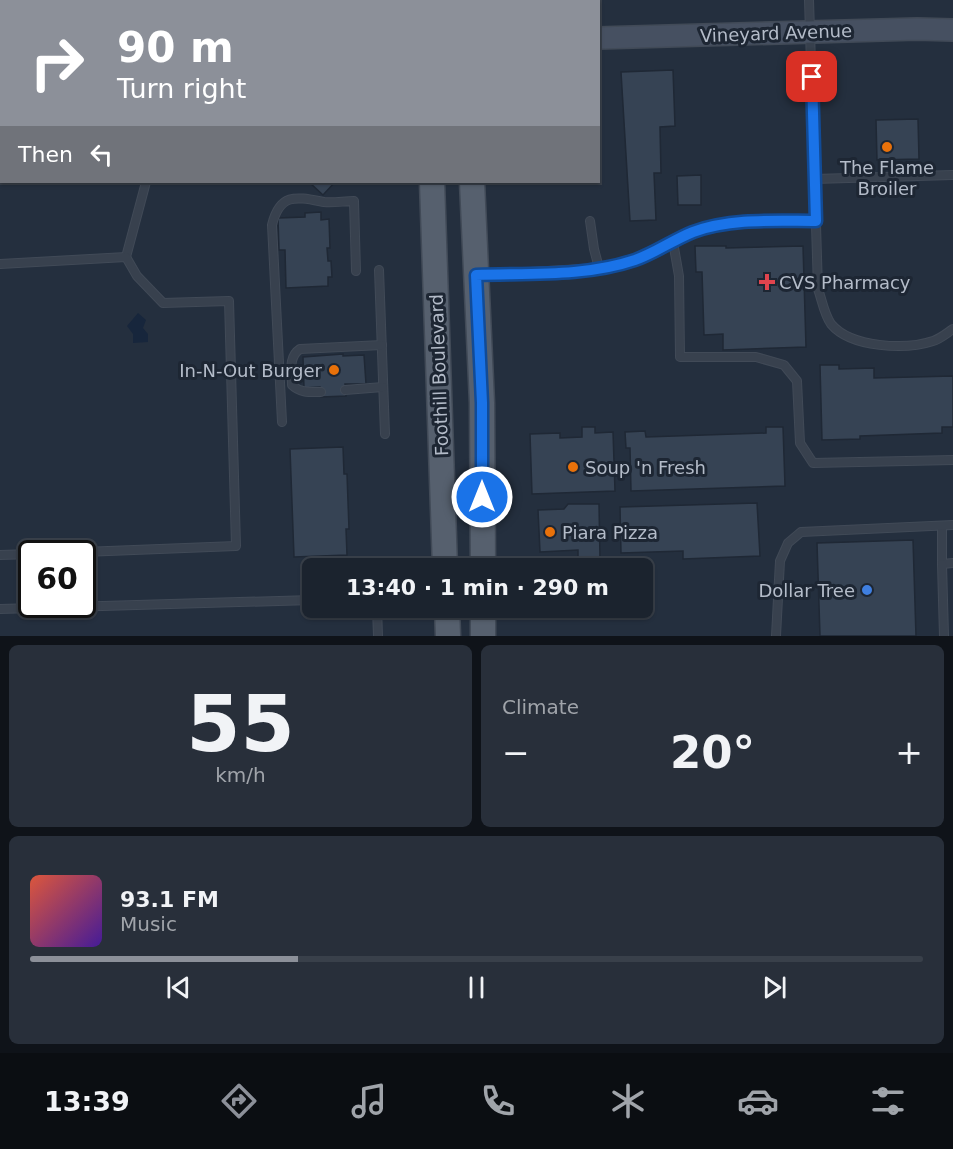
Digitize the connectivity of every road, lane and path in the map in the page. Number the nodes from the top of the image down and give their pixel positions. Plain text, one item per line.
1 (809, 0) edge
2 (953, 30) edge
3 (809, 32) junction
4 (600, 38) edge
5 (953, 175) edge
6 (814, 179) junction
7 (146, 183) edge
8 (432, 183) edge
9 (472, 183) edge
10 (590, 221) dead end
11 (816, 221) junction
12 (673, 242) junction
13 (126, 257) junction
14 (0, 264) edge
15 (599, 268) junction
16 (379, 270) dead end
17 (356, 271) dead end
18 (476, 275) junction
19 (953, 329) edge
20 (382, 345) junction
21 (383, 387) junction
22 (345, 390) dead end
23 (321, 392) dead end
24 (282, 422) dead end
25 (385, 434) dead end
26 (953, 460) edge
27 (953, 525) edge
28 (942, 526) junction
29 (96, 551) edge
30 (18, 554) edge
31 (0, 555) edge
32 (446, 558) edge
33 (483, 558) edge
34 (953, 563) edge
35 (942, 564) junction
36 (302, 600) edge
37 (0, 609) edge
38 (377, 618) edge
39 (447, 618) edge
40 (483, 618) edge
41 (378, 636) edge
42 (448, 636) edge
43 (483, 636) edge
44 (776, 636) edge
45 (944, 636) edge

1 - 3 lane
2 - 3 main road, Vineyard Avenue
3 - 4 main road, Vineyard Avenue
3 - 6 lane
5 - 6 lane
6 - 11 lane
7 - 13 lane
8 - 32 main road, Foothill Boulevard
9 - 18 main road
10 - 15 lane
11 - 12 lane
11 - 19 lane
12 - 15 lane
12 - 26 lane
13 - 14 lane
13 - 29 lane
15 - 18 lane
16 - 20 lane
17 - 24 lane
18 - 33 main road
20 - 21 lane
20 - 23 lane
21 - 22 lane
21 - 25 lane
27 - 28 lane
28 - 35 lane
28 - 44 lane
30 - 31 lane
34 - 35 lane
35 - 45 lane
36 - 37 lane
38 - 41 lane
39 - 42 main road
40 - 43 main road

